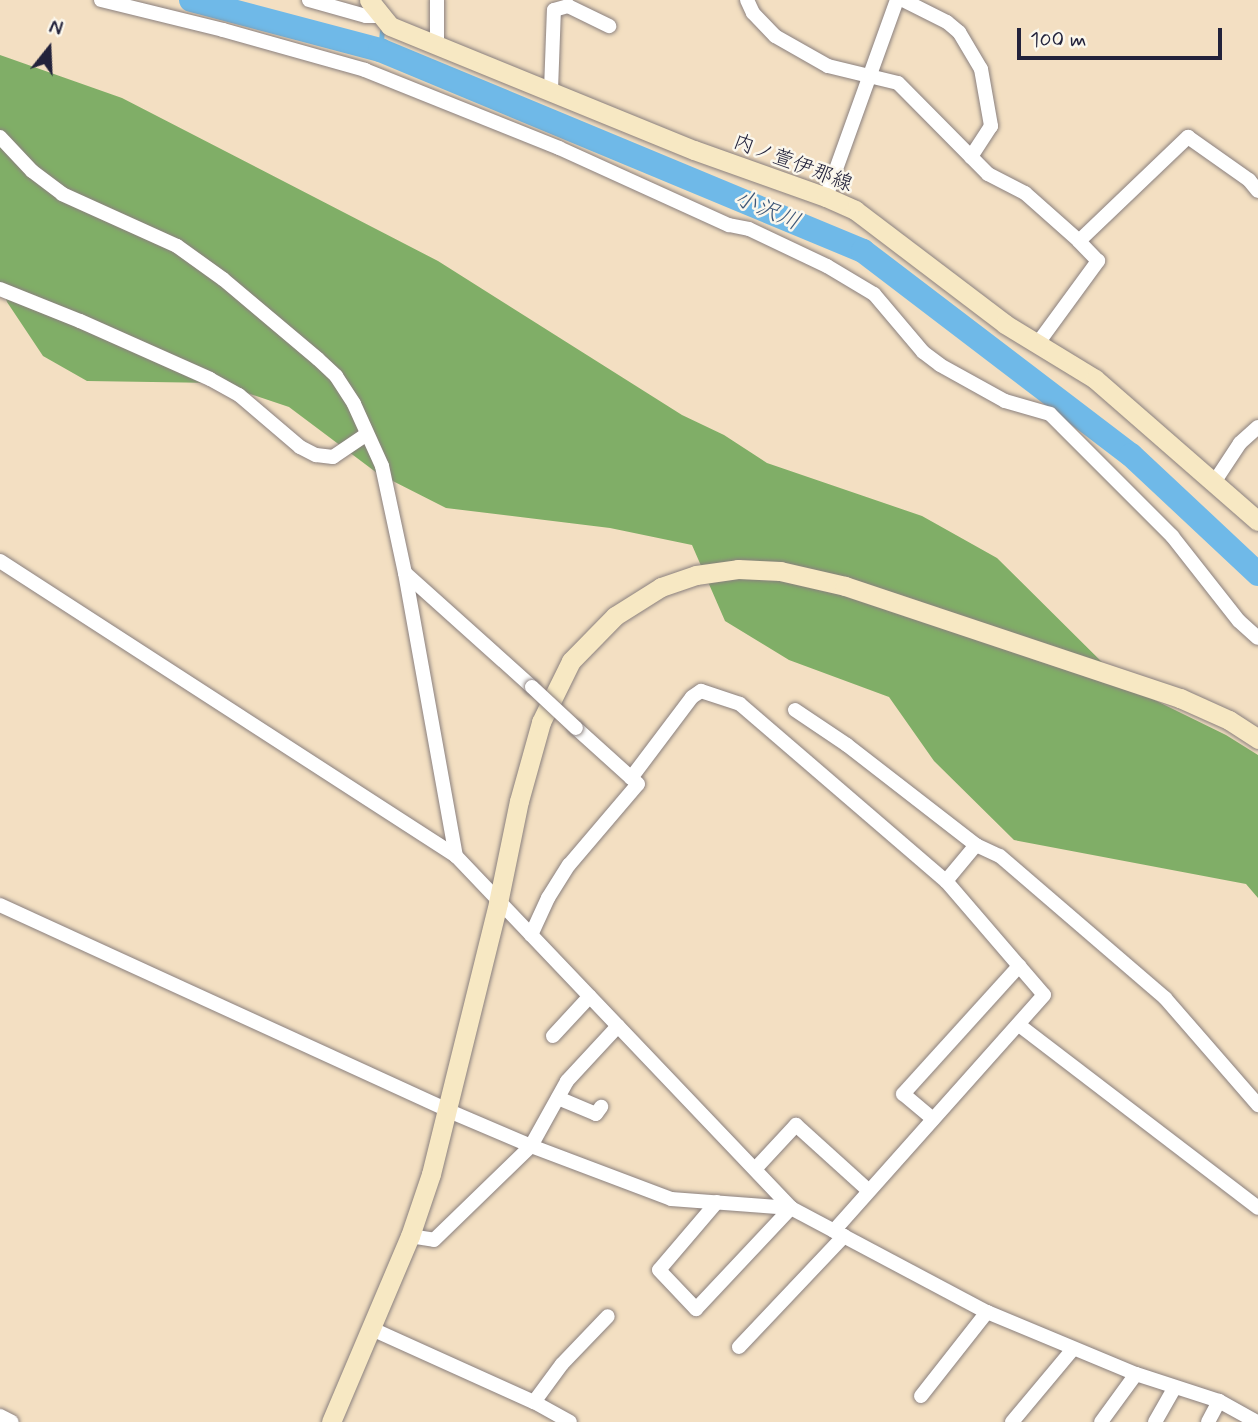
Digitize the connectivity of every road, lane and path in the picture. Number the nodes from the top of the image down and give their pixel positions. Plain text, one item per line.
1 (101, 0) edge
2 (309, 0) edge
3 (437, 0) edge
4 (747, 0) edge
5 (897, 0) edge
6 (903, 0) edge
7 (374, 8) edge
8 (609, 26) dead end
9 (437, 44) junction
10 (868, 76) junction
11 (551, 90) junction
12 (0, 137) edge
13 (971, 157) junction
14 (1258, 191) edge
15 (826, 197) junction
16 (1079, 241) junction
17 (0, 289) edge
18 (1038, 344) junction
19 (1258, 426) edge
20 (367, 434) junction
21 (1213, 484) junction
22 (1258, 521) edge
23 (0, 561) edge
24 (405, 573) junction
25 (1258, 638) edge
26 (795, 710) dead end
27 (1258, 739) edge
28 (631, 778) junction
29 (976, 845) junction
30 (456, 856) junction
31 (946, 881) junction
32 (498, 903) junction
33 (0, 905) edge
34 (531, 935) junction
35 (1019, 966) junction
36 (590, 996) junction
37 (618, 1026) junction
38 (1019, 1026) junction
39 (552, 1037) dead end
40 (558, 1098) junction
41 (1258, 1105) edge
42 (601, 1107) dead end
43 (449, 1111) junction
44 (933, 1119) junction
45 (531, 1146) junction
46 (755, 1168) junction
47 (868, 1190) junction
48 (717, 1202) junction
49 (791, 1208) junction
50 (1258, 1208) edge
51 (839, 1233) junction
52 (410, 1236) junction
53 (987, 1312) junction
54 (608, 1316) dead end
55 (372, 1329) junction
56 (739, 1347) dead end
57 (1073, 1349) junction
58 (1136, 1374) junction
59 (1175, 1387) junction
60 (920, 1396) dead end
61 (1219, 1401) junction
62 (534, 1402) junction
63 (0, 1416) edge
64 (12, 1422) edge
65 (331, 1422) edge
66 (570, 1422) edge
67 (1012, 1422) edge
68 (1101, 1422) edge
69 (1155, 1422) edge
70 (1208, 1422) edge
71 (1257, 1422) edge

1 - 25 street
2 - 7 street
3 - 9 street
4 - 10 street
5 - 10 street
6 - 13 street
7 - 9 street, 内ノ萱伊那線
8 - 11 street
9 - 11 street, 内ノ萱伊那線
10 - 13 street
10 - 15 street
11 - 15 street, 内ノ萱伊那線
12 - 20 street
13 - 16 street
14 - 16 street
15 - 18 street, 内ノ萱伊那線
16 - 18 street
17 - 20 street
18 - 21 street, 内ノ萱伊那線
19 - 21 street
20 - 24 street
21 - 22 street, 内ノ萱伊那線
23 - 30 street
24 - 28 street, bridge
24 - 30 street
26 - 29 street
27 - 32 street
28 - 31 street
28 - 34 street
29 - 31 street
29 - 41 street
30 - 32 street
31 - 35 street
32 - 34 street
32 - 43 street
33 - 43 street
34 - 36 street
35 - 38 street
35 - 44 street
36 - 37 street
36 - 39 street
37 - 40 street
37 - 46 street
38 - 44 street
38 - 50 street
40 - 42 street
40 - 45 street
43 - 45 street
43 - 52 street
44 - 47 street
45 - 48 street
45 - 52 street
46 - 47 street
46 - 49 street
47 - 51 street
48 - 49 street
48 - 49 street
49 - 51 street
51 - 53 street
51 - 56 street
52 - 55 street
53 - 57 street
53 - 60 street
54 - 62 street
55 - 62 street
55 - 65 street
57 - 58 street
57 - 67 street
58 - 59 street
58 - 68 street
59 - 61 street
59 - 69 street
61 - 70 street
61 - 71 street
62 - 66 street
63 - 64 street

